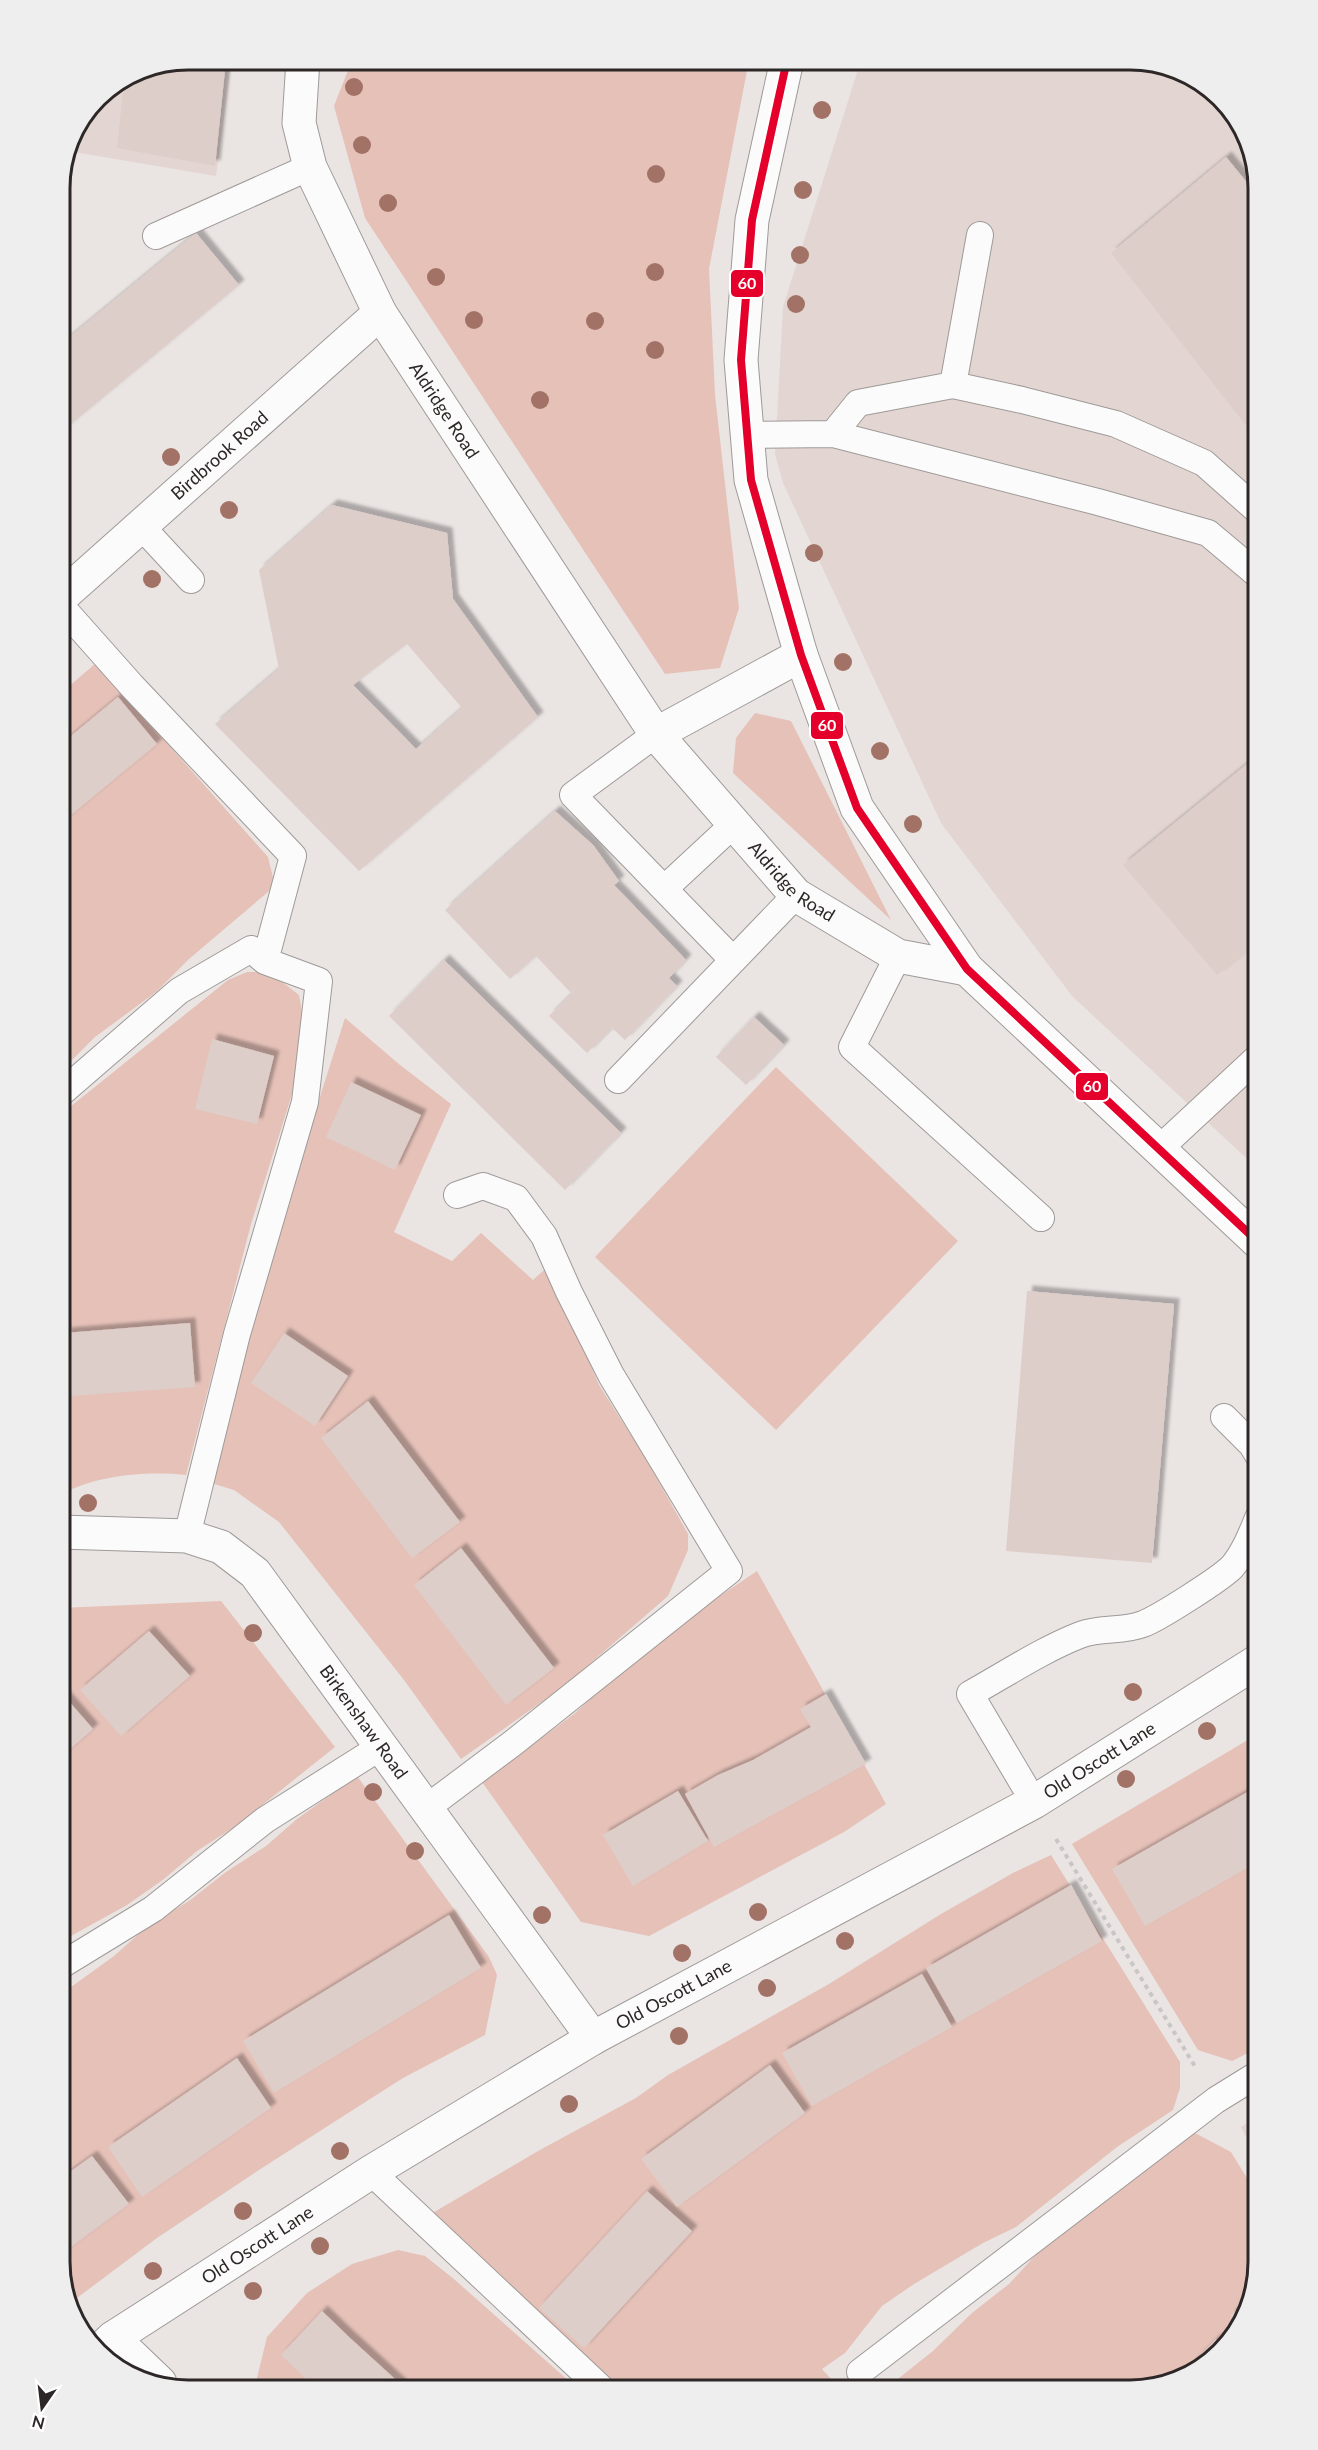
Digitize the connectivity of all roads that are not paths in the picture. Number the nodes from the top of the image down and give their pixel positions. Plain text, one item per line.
1 (302, 70) edge
2 (785, 71) edge
3 (310, 166) junction
4 (156, 236) dead end
5 (980, 236) dead end
6 (380, 313) junction
7 (953, 385) junction
8 (832, 434) junction
9 (748, 435) junction
10 (1248, 502) edge
11 (141, 526) junction
12 (1248, 567) edge
13 (191, 580) dead end
14 (71, 588) edge
15 (71, 617) edge
16 (801, 655) junction
17 (656, 734) junction
18 (734, 824) junction
19 (664, 889) junction
20 (796, 895) junction
21 (898, 956) junction
22 (733, 960) junction
23 (265, 961) junction
24 (967, 969) junction
25 (1248, 1066) edge
26 (618, 1080) dead end
27 (71, 1085) edge
28 (1159, 1149) junction
29 (457, 1195) dead end
30 (1041, 1218) dead end
31 (1248, 1233) edge
32 (1224, 1417) dead end
33 (1248, 1441) edge
34 (70, 1532) edge
35 (187, 1536) junction
36 (1248, 1540) edge
37 (1248, 1667) edge
38 (382, 1746) junction
39 (1034, 1802) junction
40 (425, 1809) junction
41 (70, 1960) edge
42 (593, 2038) junction
43 (1248, 2080) edge
44 (372, 2172) junction
45 (107, 2344) edge
46 (141, 2369) edge
47 (860, 2372) dead end
48 (592, 2379) edge

1 - 3 street, Aldridge Road
2 - 9 street
3 - 4 lane
3 - 6 street, Aldridge Road
5 - 7 lane
6 - 11 street, Birdbrook Road
6 - 17 street, Aldridge Road
7 - 8 lane
7 - 10 lane
8 - 9 lane
8 - 12 lane
9 - 16 street
11 - 13 lane
11 - 14 street, Birdbrook Road
15 - 23 lane
16 - 17 street
16 - 24 street
17 - 18 street, Aldridge Road
17 - 19 lane
18 - 19 lane
18 - 20 street, Aldridge Road
19 - 22 lane
20 - 21 street, Aldridge Road
20 - 22 lane
21 - 24 street, Aldridge Road
21 - 30 lane
22 - 26 lane
23 - 27 lane
23 - 35 lane
24 - 28 street
25 - 28 lane
28 - 31 street
29 - 40 lane
32 - 33 lane
34 - 35 street, Birkenshaw Road
35 - 38 street, Birkenshaw Road
36 - 39 lane
37 - 39 street, Old Oscott Lane
38 - 40 street, Birkenshaw Road
38 - 41 lane
39 - 42 street, Old Oscott Lane
40 - 42 street, Birkenshaw Road
42 - 44 street, Old Oscott Lane
43 - 47 lane
44 - 45 street, Old Oscott Lane
44 - 48 lane
45 - 46 street

